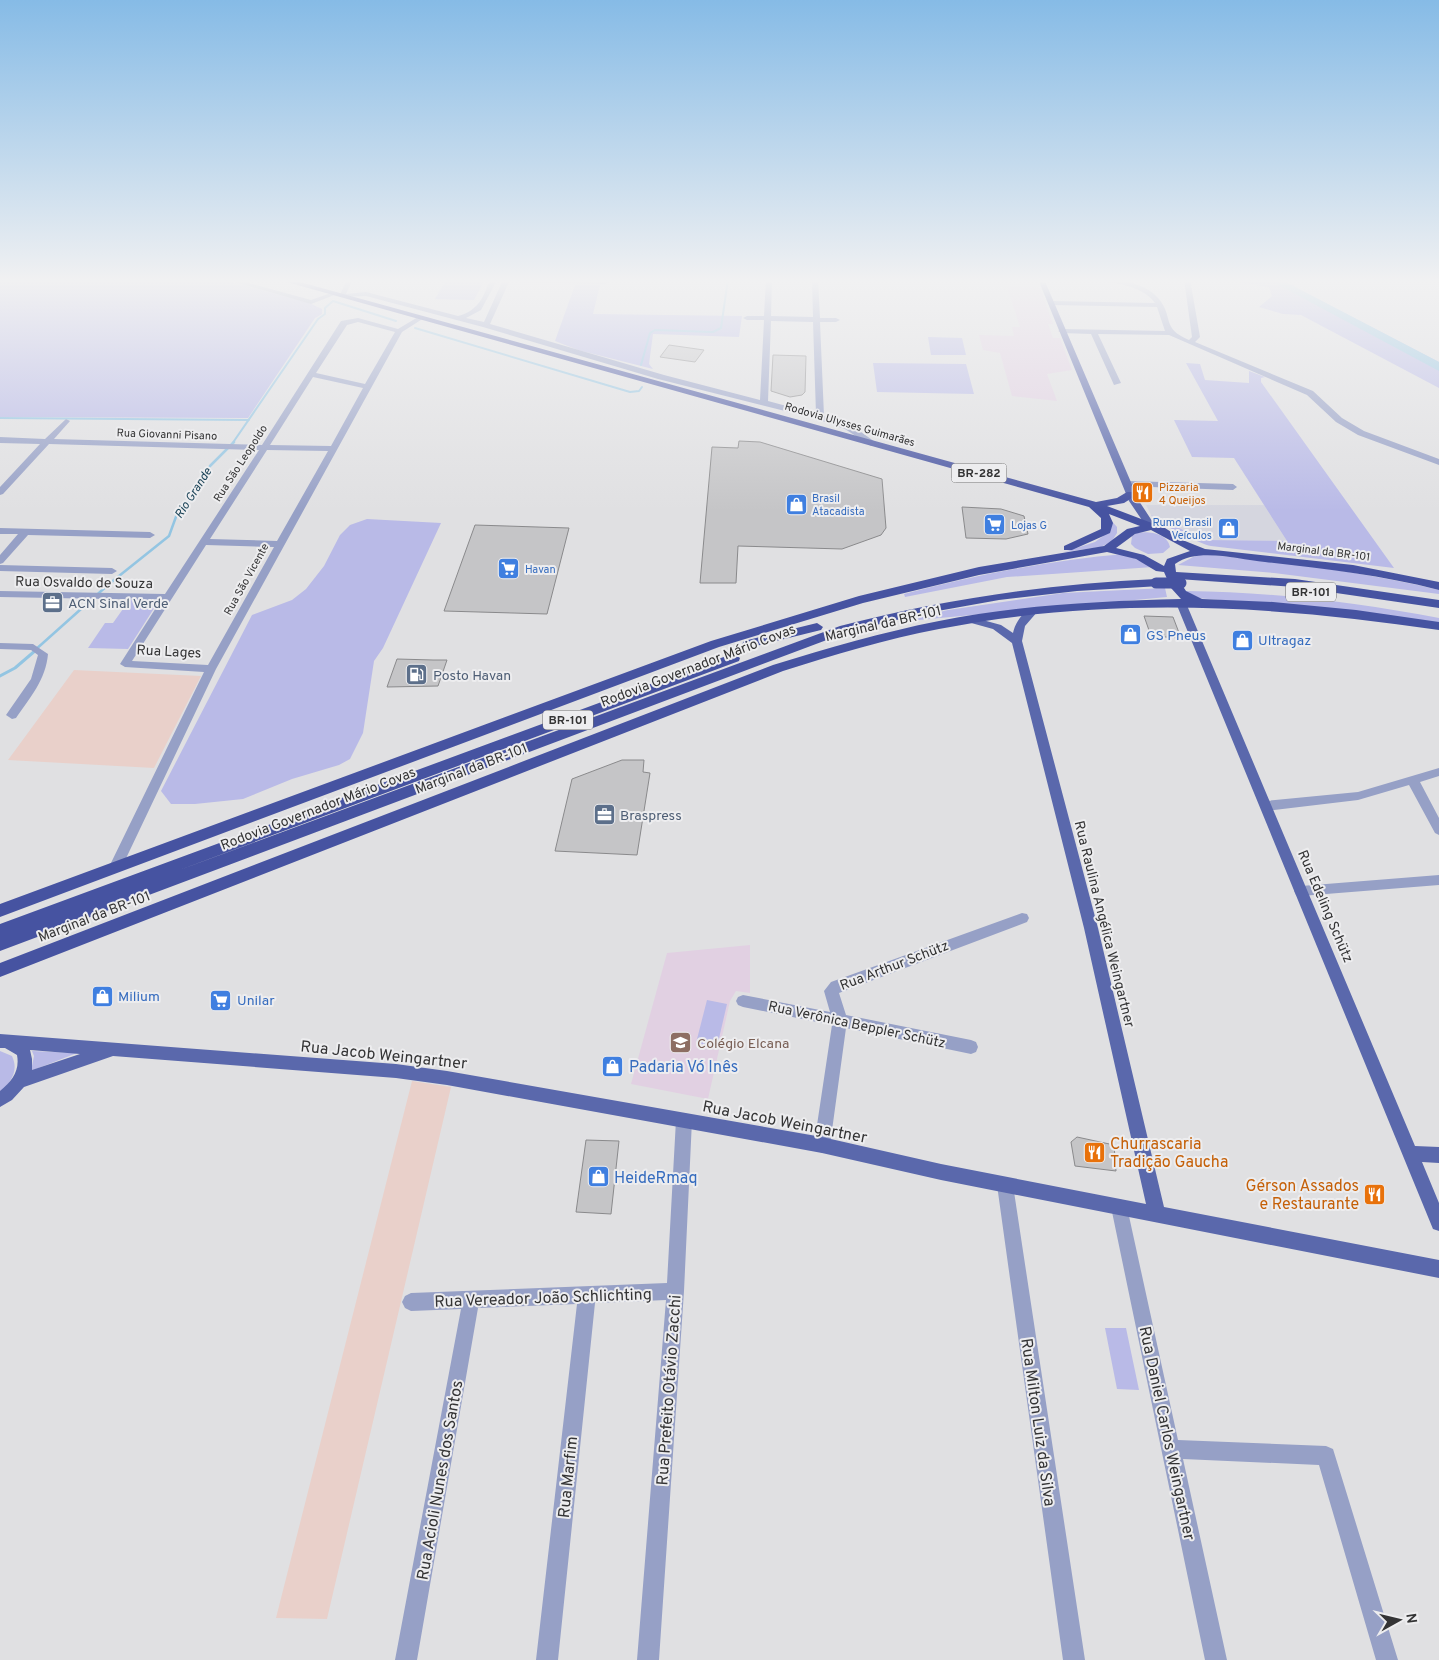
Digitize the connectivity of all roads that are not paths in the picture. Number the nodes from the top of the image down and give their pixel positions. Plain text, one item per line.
1 (323, 356) edge
2 (384, 356) edge
3 (559, 356) edge
4 (590, 356) edge
5 (766, 356) edge
6 (818, 356) edge
7 (1073, 356) edge
8 (1105, 356) edge
9 (1222, 356) edge
10 (311, 374) junction
11 (1117, 383) dead end
12 (367, 387) junction
13 (764, 401) junction
14 (820, 417) junction
15 (66, 421) dead end
16 (0, 440) edge
17 (48, 441) junction
18 (874, 444) junction
19 (263, 448) junction
20 (333, 449) junction
21 (1439, 462) edge
22 (5, 482) edge
23 (1233, 487) dead end
24 (0, 492) edge
25 (1131, 493) junction
26 (1088, 503) junction
27 (1129, 518) junction
28 (1151, 527) junction
29 (0, 531) edge
30 (25, 532) junction
31 (1126, 534) junction
32 (150, 535) dead end
33 (1174, 538) junction
34 (203, 542) junction
35 (279, 544) junction
36 (1107, 549) junction
37 (1204, 553) junction
38 (1038, 559) junction
39 (0, 561) edge
40 (0, 568) edge
41 (112, 571) dead end
42 (1156, 576) junction
43 (1179, 579) junction
44 (1296, 583) junction
45 (1439, 586) edge
46 (0, 594) edge
47 (168, 597) junction
48 (1439, 598) edge
49 (1154, 603) junction
50 (1181, 603) junction
51 (1206, 603) junction
52 (1439, 604) edge
53 (913, 611) junction
54 (1033, 611) junction
55 (1439, 612) edge
56 (968, 619) junction
57 (1439, 626) edge
58 (817, 628) junction
59 (1017, 642) junction
60 (0, 646) edge
61 (125, 664) joint
62 (665, 664) junction
63 (211, 669) junction
64 (739, 683) junction
65 (12, 715) dead end
66 (474, 734) junction
67 (1439, 772) edge
68 (1413, 781) junction
69 (1266, 806) junction
70 (297, 820) junction
71 (1439, 830) edge
72 (115, 867) junction
73 (1439, 880) edge
74 (1301, 891) junction
75 (0, 911) edge
76 (1022, 918) dead end
77 (0, 931) edge
78 (0, 944) edge
79 (0, 970) edge
80 (743, 1001) dead end
81 (840, 1021) junction
82 (1, 1042) edge
83 (971, 1047) dead end
84 (118, 1050) junction
85 (9, 1092) edge
86 (0, 1108) edge
87 (684, 1120) junction
88 (822, 1146) junction
89 (1411, 1154) junction
90 (1439, 1155) edge
91 (1005, 1185) junction
92 (1119, 1207) junction
93 (1157, 1214) junction
94 (1439, 1223) edge
95 (1439, 1269) edge
96 (675, 1291) junction
97 (587, 1295) junction
98 (471, 1300) junction
99 (411, 1302) dead end
100 (1172, 1449) junction
101 (406, 1660) edge
102 (547, 1660) edge
103 (648, 1660) edge
104 (1074, 1660) edge
105 (1216, 1660) edge
106 (1387, 1660) edge

1 - 10 street, Rua São Leopoldo
2 - 12 street, Rua São Vicente
3 - 18 highway, Rodovia Ulysses Guimarães / BR-282
4 - 13 street
5 - 13 street
6 - 14 street
7 - 25 main road
8 - 11 street
9 - 21 street
10 - 12 street
10 - 19 street, Rua São Leopoldo
12 - 20 street, Rua São Vicente
13 - 14 street
14 - 18 street
15 - 17 street
16 - 17 street, Rua Giovanni Pisano
17 - 19 street, Rua Giovanni Pisano
17 - 22 street
18 - 26 highway, Rodovia Ulysses Guimarães / BR-282
19 - 20 street, Rua Giovanni Pisano
19 - 34 street, Rua São Leopoldo
20 - 35 street, Rua São Vicente
22 - 24 street
23 - 25 street
25 - 26 highway
25 - 27 main road
25 - 28 main road
26 - 27 highway, Rodovia Ulysses Guimarães / BR-282
26 - 38 highway
27 - 28 highway, Rodovia Ulysses Guimarães / BR-282
27 - 31 highway
28 - 31 highway
28 - 33 highway, Rodovia Ulysses Guimarães / BR-282
29 - 30 street
30 - 32 street
30 - 39 street
31 - 36 highway
33 - 37 highway, Rodovia Ulysses Guimarães / BR-282
33 - 42 highway
34 - 35 street
34 - 47 street, Rua São Leopoldo
35 - 63 street, Rua São Vicente
36 - 38 highway
36 - 42 highway
37 - 45 highway, Marginal da BR-101
37 - 51 highway
38 - 62 highway, Marginal da BR-101
40 - 41 street
42 - 43 highway, Rodovia Governador Mário Covas / BR-101, bridge
42 - 49 highway
42 - 53 highway, Rodovia Governador Mário Covas / BR-101
42 - 58 highway, Rodovia Governador Mário Covas / BR-101
43 - 44 highway, Rodovia Governador Mário Covas / BR-101
43 - 55 highway, Rodovia Governador Mário Covas / BR-101
44 - 48 highway
44 - 52 highway, Rodovia Governador Mário Covas / BR-101
46 - 47 street, Rua Osvaldo de Souza
47 - 61 street, Rua São Leopoldo
49 - 50 highway, Marginal da BR-101
49 - 54 highway, Marginal da BR-101
50 - 51 highway, Marginal da BR-101
50 - 69 main road, Rua Edeling Schütz
51 - 57 highway, Marginal da BR-101
53 - 64 highway
53 - 78 highway, Rodovia Governador Mário Covas / BR-101
54 - 56 highway, Marginal da BR-101
54 - 59 main road
56 - 59 main road
56 - 64 highway, Marginal da BR-101
58 - 62 highway
58 - 70 highway, Rodovia Governador Mário Covas / BR-101
59 - 93 main road, Rua Raulina Angélica Weingartner
60 - 65 street
61 - 63 street, Rua Lages
62 - 66 highway, Marginal da BR-101
63 - 72 street, Rua São Vicente
64 - 79 highway, Marginal da BR-101
66 - 70 highway
66 - 72 highway, Marginal da BR-101
67 - 68 street
68 - 69 street
68 - 71 street
69 - 74 main road, Rua Edeling Schütz
70 - 77 highway, Rodovia Governador Mário Covas / BR-101
72 - 75 highway, Marginal da BR-101
73 - 74 street
74 - 89 main road, Rua Edeling Schütz
76 - 81 street, Rua Arthur Schütz
80 - 81 street, Rua Verônica Beppler Schütz
81 - 83 street, Rua Verônica Beppler Schütz
81 - 88 street, Rua Arthur Schütz
82 - 84 main road, Rua Jacob Weingartner
82 - 85 main road
84 - 85 main road, Rua Jacob Weingartner
84 - 87 main road, Rua Jacob Weingartner
85 - 86 street
87 - 88 main road, Rua Jacob Weingartner
87 - 96 street, Rua Prefeito Otávio Zacchi
88 - 91 main road, Rua Jacob Weingartner
89 - 90 main road
89 - 94 main road, Rua Edeling Schütz
91 - 92 main road, Rua Jacob Weingartner
91 - 104 street, Rua Milton Luiz da Silva
92 - 93 main road, Rua Jacob Weingartner
92 - 100 street, Rua Daniel Carlos Weingartner
93 - 95 main road, Rua Jacob Weingartner
96 - 97 street, Rua Vereador João Schlichting
96 - 103 street, Rua Prefeito Otávio Zacchi
97 - 98 street, Rua Vereador João Schlichting
97 - 102 street, Rua Marfim
98 - 99 street, Rua Vereador João Schlichting
98 - 101 street, Rua Acioli Nunes dos Santos
100 - 105 street, Rua Daniel Carlos Weingartner
100 - 106 street

